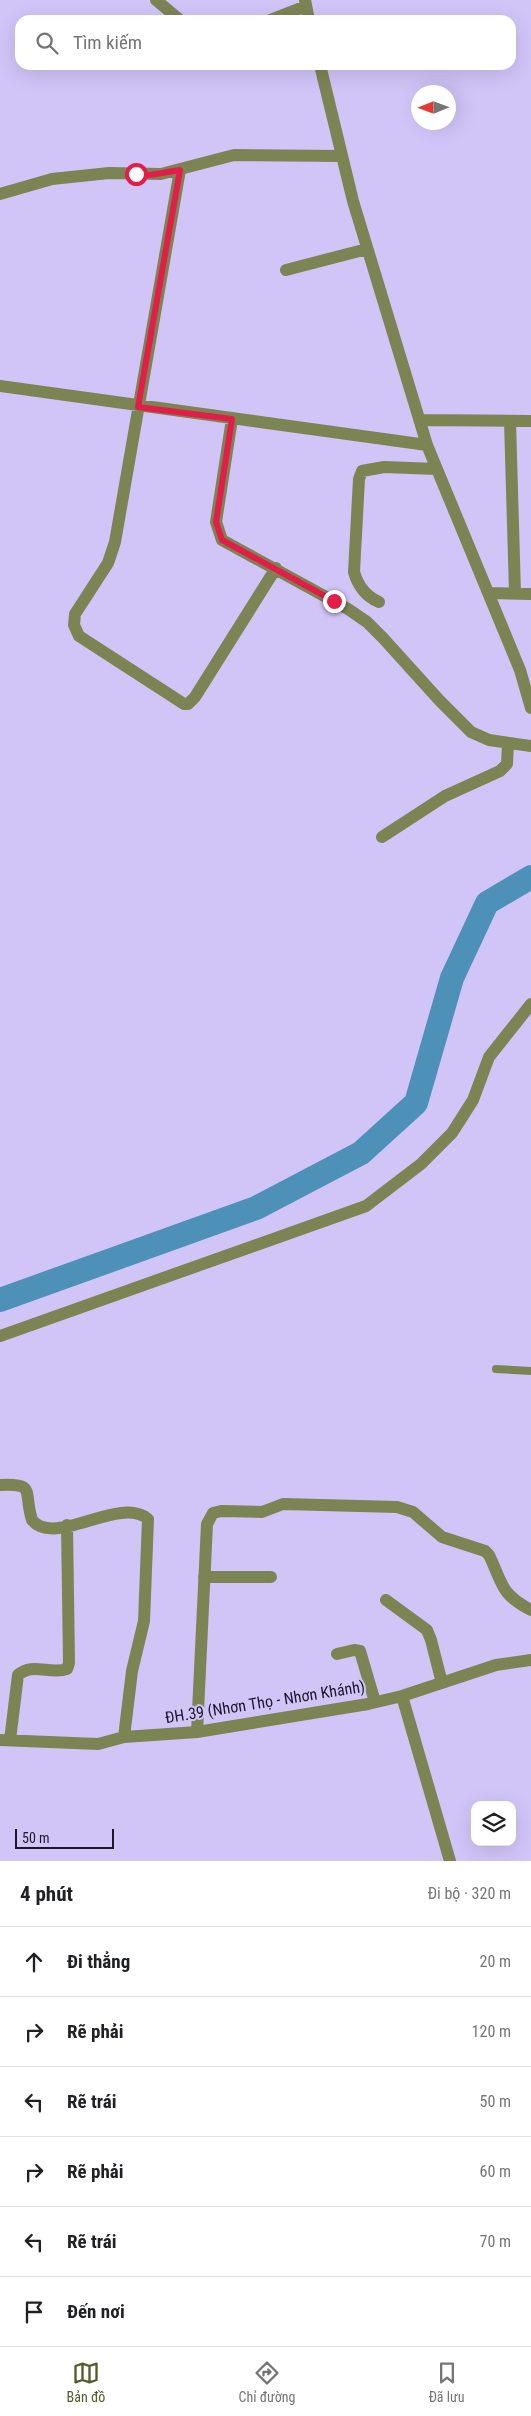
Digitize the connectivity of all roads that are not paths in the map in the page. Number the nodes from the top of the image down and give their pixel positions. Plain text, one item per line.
1 (156, 0) edge
2 (305, 3) edge
3 (174, 15) edge
4 (280, 15) edge
5 (321, 70) edge
6 (342, 156) junction
7 (180, 170) junction
8 (0, 194) edge
9 (367, 249) junction
10 (286, 270) dead end
11 (0, 386) edge
12 (138, 407) junction
13 (232, 419) junction
14 (420, 420) junction
15 (510, 421) junction
16 (531, 421) edge
17 (427, 445) junction
18 (437, 469) junction
19 (276, 568) junction
20 (488, 593) junction
21 (515, 594) junction
22 (531, 594) edge
23 (380, 602) dead end
24 (531, 708) edge
25 (508, 744) junction
26 (531, 746) edge
27 (382, 837) dead end
28 (531, 1004) edge
29 (0, 1336) edge
30 (496, 1369) dead end
31 (531, 1371) edge
32 (0, 1485) edge
33 (67, 1525) junction
34 (204, 1576) junction
35 (271, 1577) dead end
36 (386, 1600) dead end
37 (531, 1610) edge
38 (337, 1654) dead end
39 (531, 1660) edge
40 (442, 1682) junction
41 (402, 1696) junction
42 (375, 1702) junction
43 (197, 1732) junction
44 (124, 1737) junction
45 (5, 1740) edge
46 (450, 1861) edge

1 - 3 street
2 - 4 street
5 - 6 street
6 - 7 street
6 - 9 street
7 - 8 street
7 - 12 street
9 - 10 street
9 - 14 street
11 - 12 street
12 - 13 street
12 - 19 street
13 - 17 street
13 - 19 street
14 - 15 street
14 - 17 street
15 - 16 street
15 - 21 street
17 - 18 street
18 - 20 street
18 - 23 street
19 - 25 street
20 - 21 street
20 - 24 street
21 - 22 street
25 - 26 street
25 - 27 street
28 - 29 street
30 - 31 lane
32 - 33 street
33 - 44 street
33 - 45 street
34 - 35 street
34 - 37 street
34 - 43 street
36 - 40 street
38 - 42 street
39 - 40 street, ĐH.39 (Nhơn Thọ - Nhơn Khánh)
40 - 41 street, ĐH.39 (Nhơn Thọ - Nhơn Khánh)
41 - 42 street, ĐH.39 (Nhơn Thọ - Nhơn Khánh)
41 - 46 street
42 - 43 street, ĐH.39 (Nhơn Thọ - Nhơn Khánh)
43 - 44 street, ĐH.39 (Nhơn Thọ - Nhơn Khánh)
44 - 45 street, ĐH.39 (Nhơn Thọ - Nhơn Khánh)

